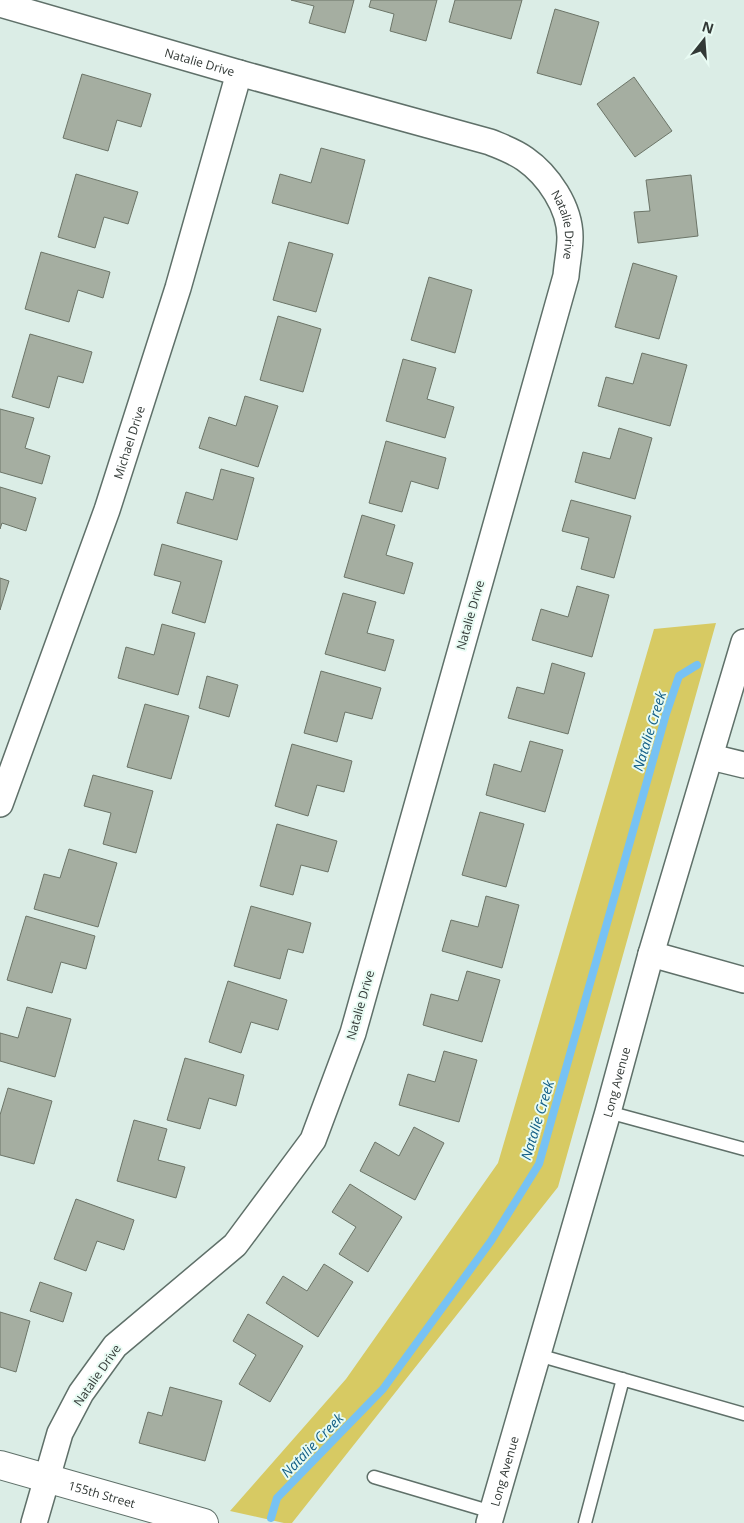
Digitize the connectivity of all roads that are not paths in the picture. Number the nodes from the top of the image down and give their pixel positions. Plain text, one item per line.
1 (0, 4) edge
2 (239, 73) junction
3 (744, 642) edge
4 (711, 757) junction
5 (744, 765) edge
6 (0, 804) edge
7 (651, 954) junction
8 (744, 980) edge
9 (608, 1112) junction
10 (744, 1149) edge
11 (538, 1355) junction
12 (623, 1380) junction
13 (744, 1414) edge
14 (0, 1465) edge
15 (374, 1477) dead end
16 (46, 1478) junction
17 (491, 1518) edge
18 (34, 1523) edge
19 (204, 1523) edge
20 (585, 1523) edge

1 - 2 street, Natalie Drive
2 - 6 street, Michael Drive
2 - 16 street, Natalie Drive
3 - 4 street, Long Avenue
4 - 5 street
4 - 7 street, Long Avenue
7 - 8 street
7 - 9 street, Long Avenue
9 - 10 lane
9 - 11 street, Long Avenue
11 - 12 lane
11 - 17 street, Long Avenue
12 - 13 lane
12 - 20 lane
14 - 16 street, 155th Street
15 - 17 lane
16 - 18 street, Natalie Drive
16 - 19 street, 155th Street

